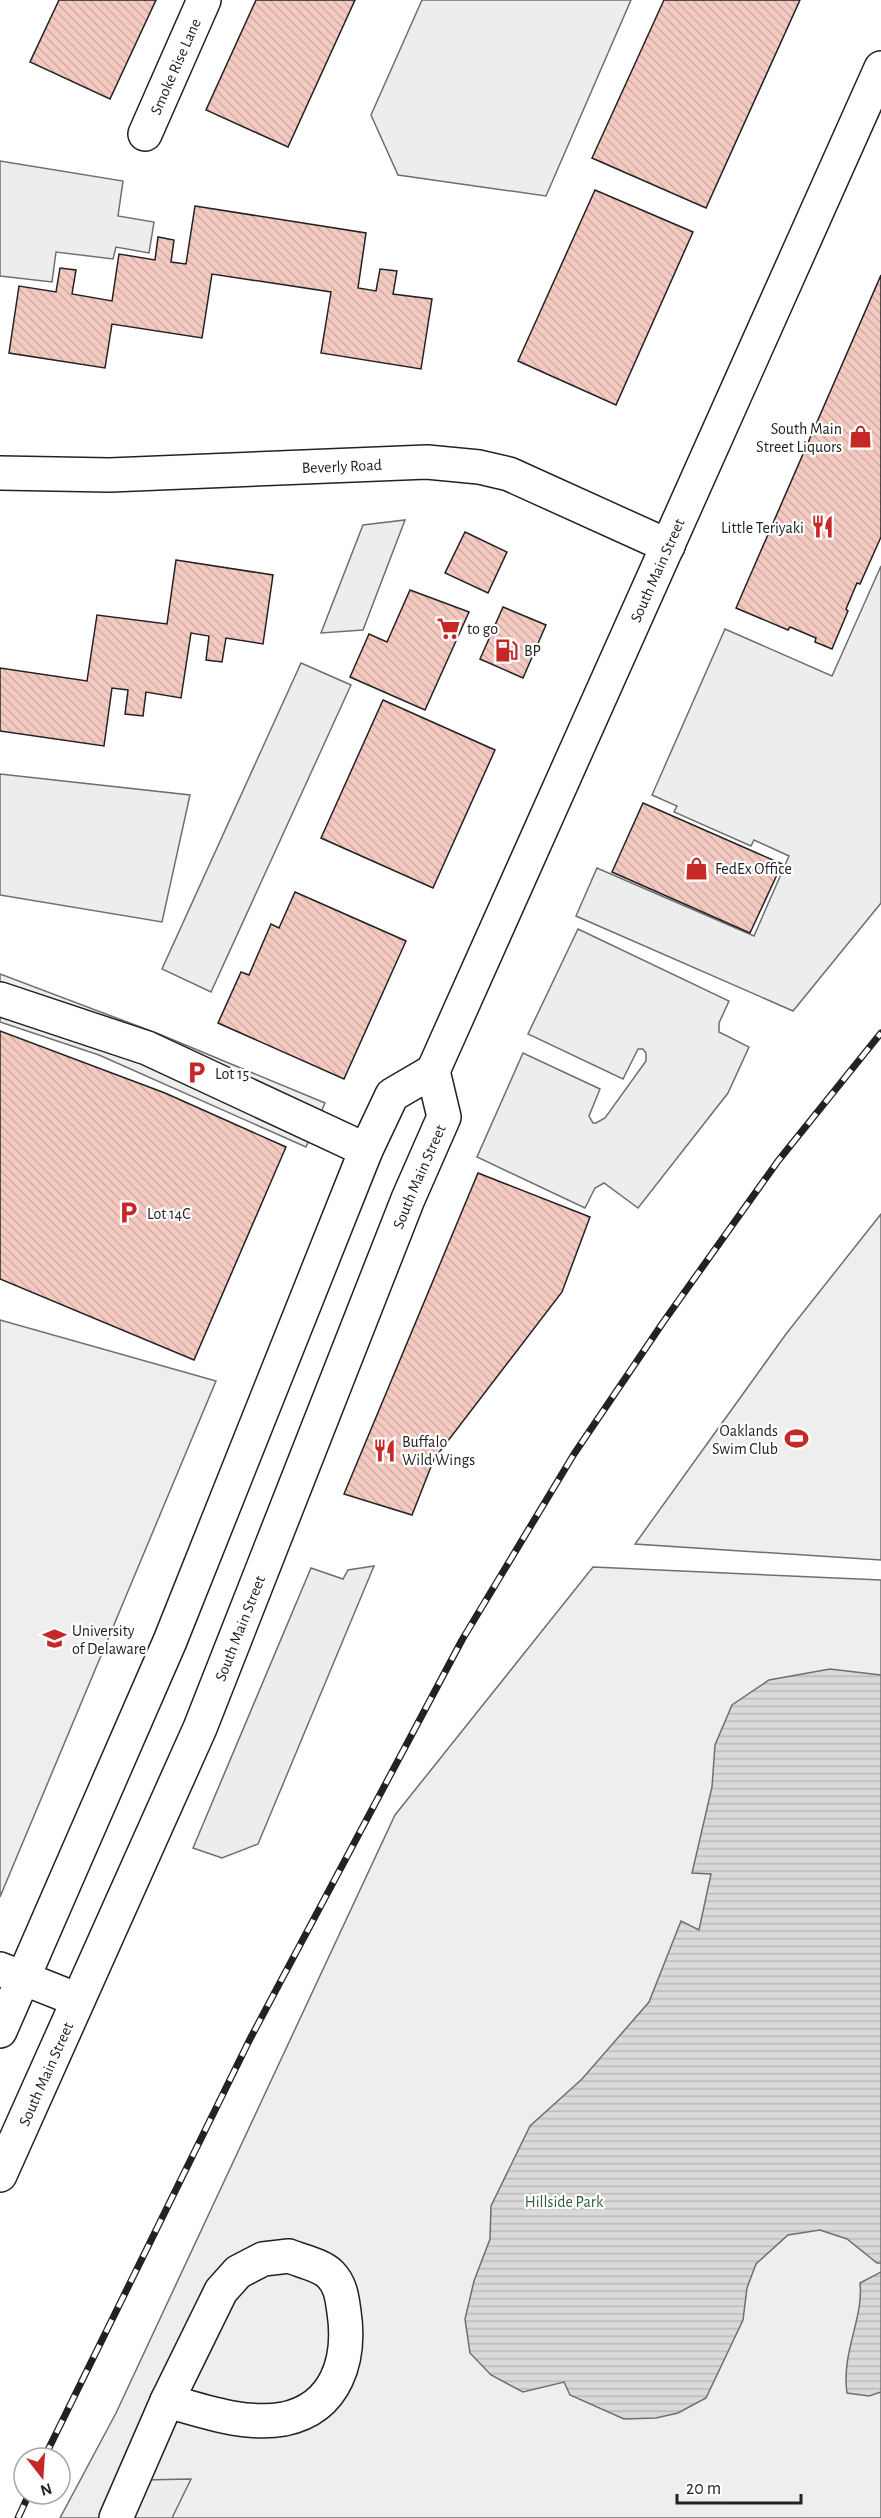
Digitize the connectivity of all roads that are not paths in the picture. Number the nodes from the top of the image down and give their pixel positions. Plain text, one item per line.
1 (204, 0) edge
2 (881, 68) edge
3 (145, 134) dead end
4 (0, 473) edge
5 (668, 546) junction
6 (0, 999) edge
7 (433, 1071) junction
8 (366, 1150) junction
9 (11, 1973) edge
10 (78, 2000) junction
11 (0, 2031) edge
12 (0, 2175) edge
13 (167, 2402) junction
14 (116, 2518) edge

1 - 3 main road, Smoke Rise Lane
2 - 5 main road, South Main Street
4 - 5 main road, Beverly Road
5 - 7 main road, South Main Street
6 - 8 main road
7 - 8 main road
7 - 10 main road, South Main Street
8 - 9 main road
9 - 10 main road
9 - 11 main road
10 - 12 main road, South Main Street
13 - 13 main road
13 - 14 main road

